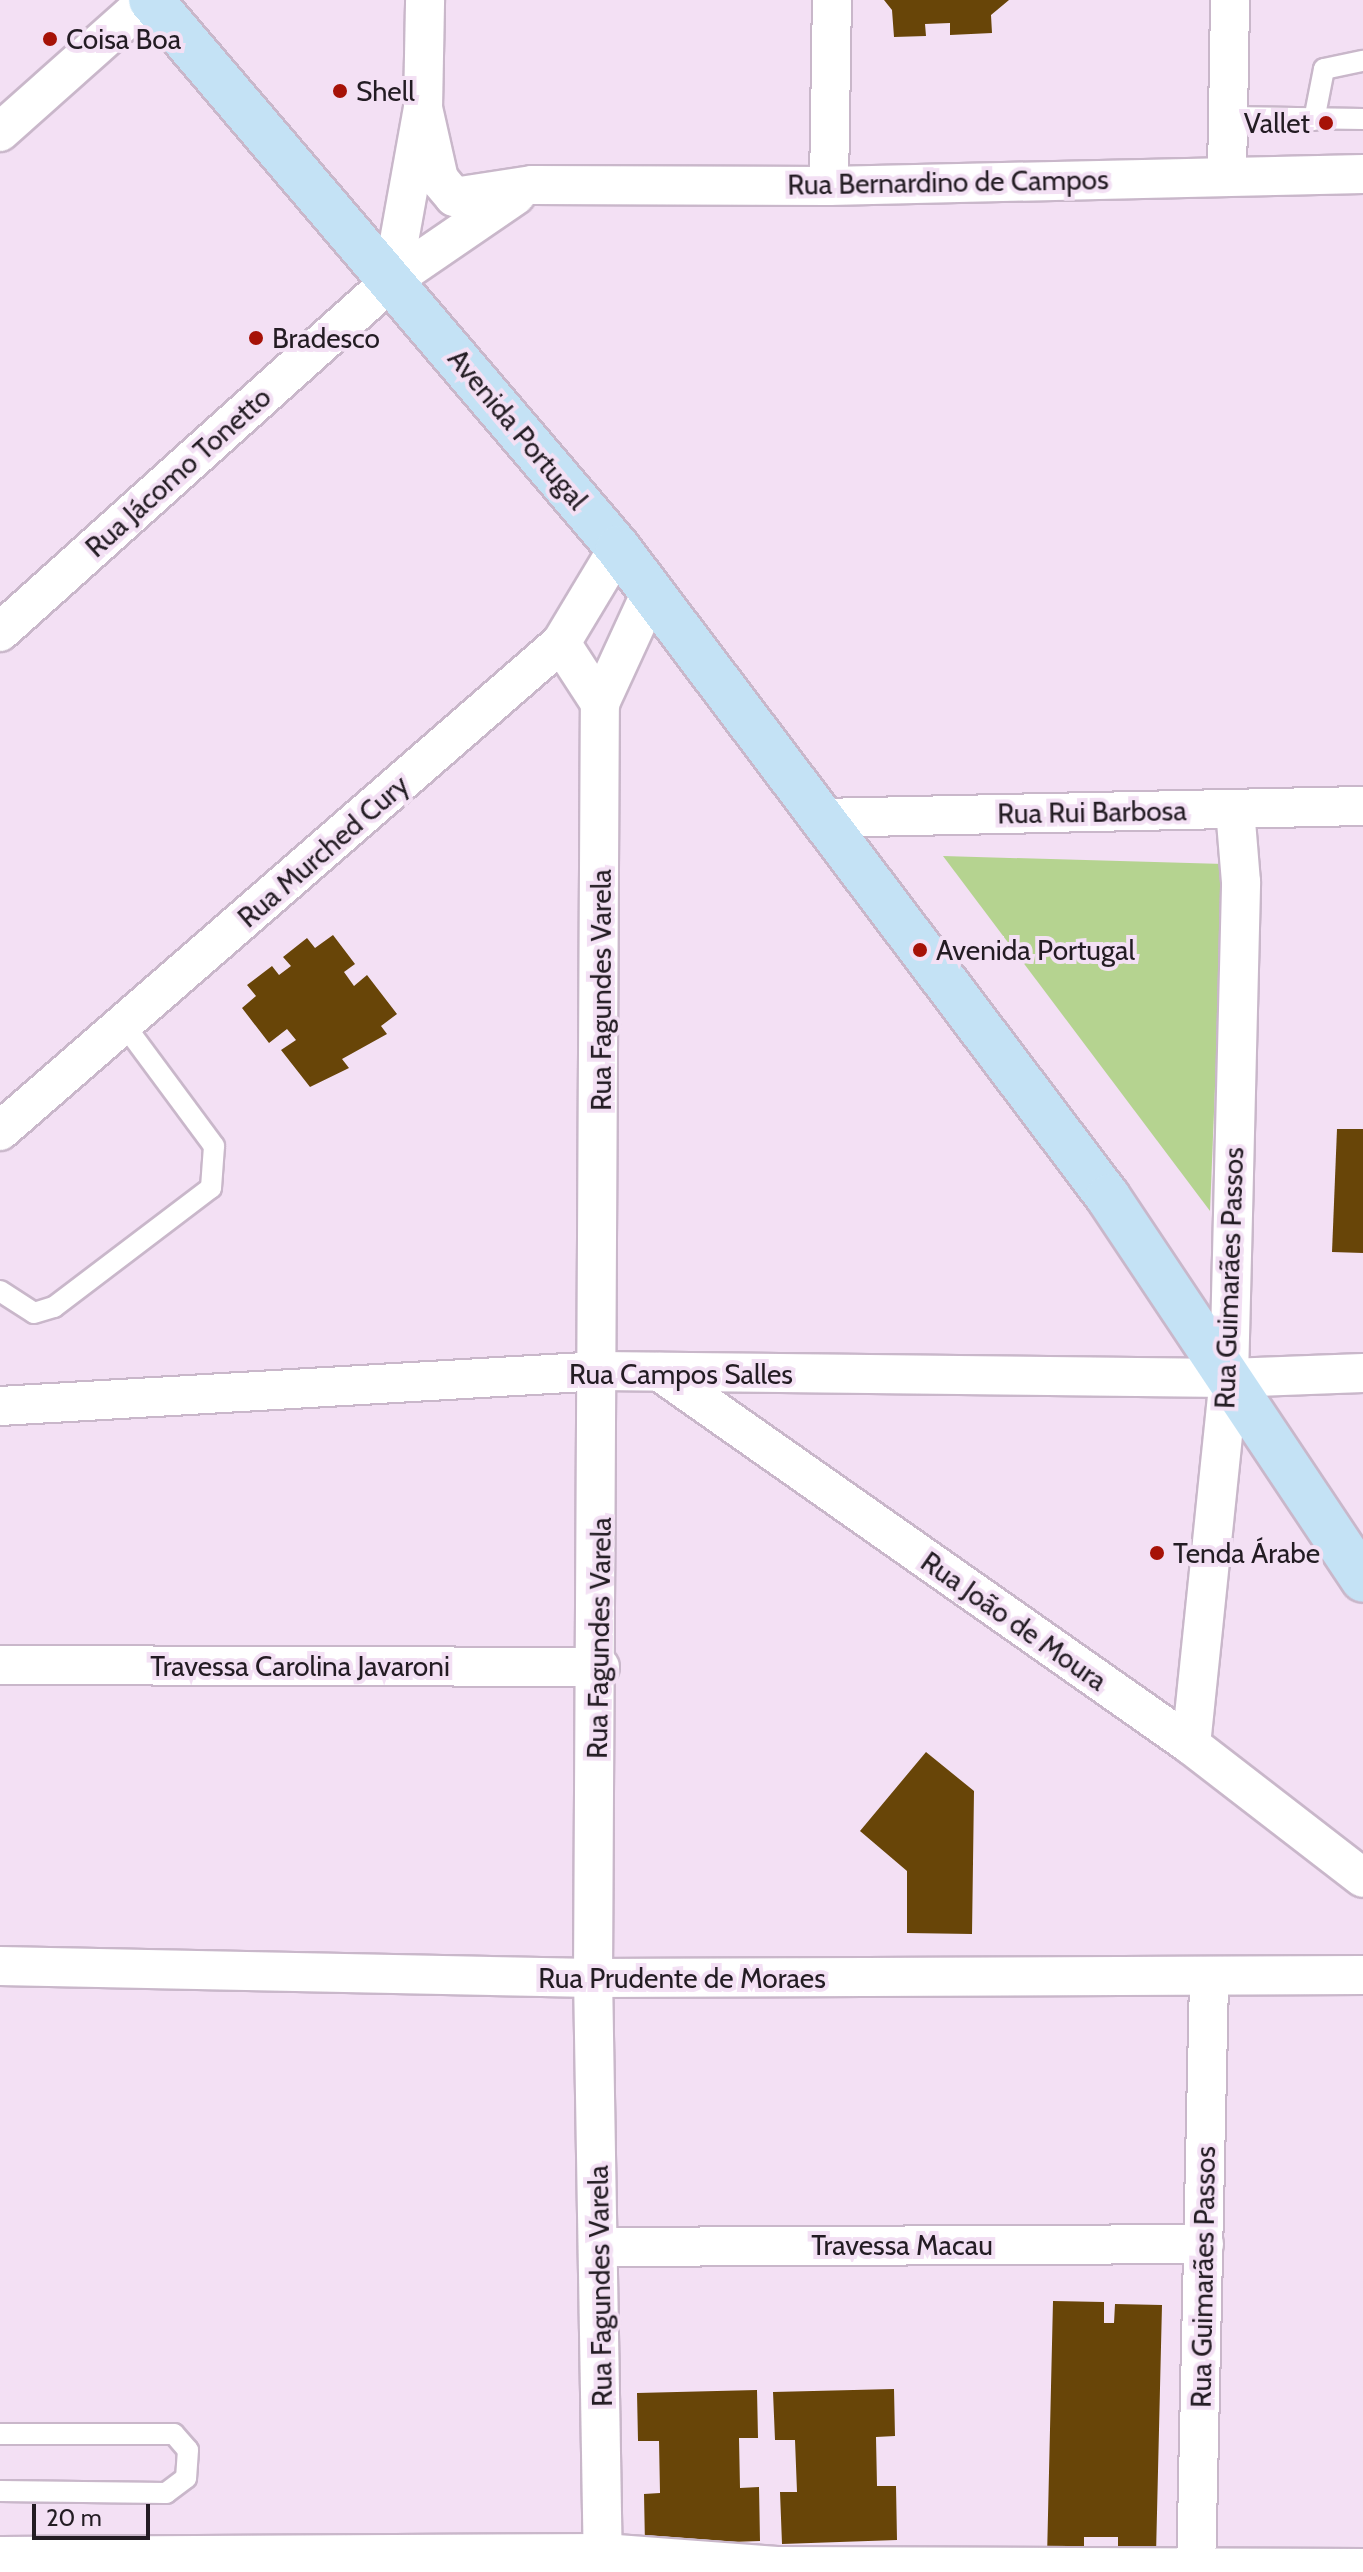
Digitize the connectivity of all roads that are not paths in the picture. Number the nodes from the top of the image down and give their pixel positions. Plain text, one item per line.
1 (150, 0) edge
2 (425, 0) edge
3 (832, 0) edge
4 (1230, 0) edge
5 (1363, 61) edge
6 (423, 108) junction
7 (1230, 117) junction
8 (1363, 119) edge
9 (1314, 120) junction
10 (0, 132) edge
11 (1363, 174) edge
12 (1227, 175) junction
13 (532, 185) junction
14 (829, 186) junction
15 (392, 280) junction
16 (618, 548) junction
17 (651, 592) junction
18 (0, 632) edge
19 (561, 643) junction
20 (600, 703) junction
21 (1363, 806) edge
22 (1235, 809) junction
23 (821, 818) junction
24 (123, 1023) junction
25 (0, 1131) edge
26 (0, 1291) edge
27 (601, 1371) junction
28 (660, 1372) junction
29 (1363, 1373) edge
30 (1229, 1378) junction
31 (0, 1406) edge
32 (1363, 1580) edge
33 (0, 1665) edge
34 (600, 1667) junction
35 (1191, 1745) junction
36 (1363, 1878) edge
37 (0, 1966) edge
38 (1363, 1975) edge
39 (593, 1978) junction
40 (1209, 1981) junction
41 (1204, 2244) junction
42 (600, 2247) junction
43 (0, 2434) edge
44 (0, 2491) edge
45 (0, 2556) edge
46 (603, 2563) edge
47 (1363, 2568) edge
48 (1196, 2570) edge

1 - 10 street
1 - 15 main road, Avenida Portugal
2 - 6 street
3 - 14 street
4 - 7 street
5 - 9 lane
6 - 13 street, Rua Bernardino de Campos
6 - 15 street
7 - 9 lane
7 - 12 street
8 - 9 lane
11 - 12 street, Rua Bernardino de Campos
12 - 14 street, Rua Bernardino de Campos
13 - 14 street, Rua Bernardino de Campos
13 - 15 street
15 - 16 main road, Avenida Portugal
15 - 18 street, Rua Jácomo Tonetto
16 - 17 main road, Avenida Portugal
16 - 19 street, Rua Murched Cury
17 - 20 street, Rua Fagundes Varela
17 - 23 main road, Avenida Portugal
19 - 20 street
19 - 24 street, Rua Murched Cury
20 - 27 street, Rua Fagundes Varela
21 - 22 street, Rua Rui Barbosa
22 - 23 street, Rua Rui Barbosa
22 - 30 street, Rua Guimarães Passos
23 - 30 main road, Avenida Portugal
24 - 25 street, Rua Murched Cury
24 - 26 lane
27 - 28 street, Rua Campos Salles
27 - 31 street, Rua Campos Salles
27 - 34 street, Rua Fagundes Varela
28 - 30 street, Rua Campos Salles
28 - 35 street, Rua João de Moura
29 - 30 street, Rua Campos Salles
30 - 32 main road, Avenida Portugal
30 - 35 street, Rua Guimarães Passos
33 - 34 street, Travessa Carolina Javaroni
34 - 39 street, Rua Fagundes Varela
35 - 36 street, Rua João de Moura
37 - 39 street, Rua Prudente de Moraes
38 - 40 street, Rua Prudente de Moraes
39 - 40 street, Rua Prudente de Moraes
39 - 42 street, Rua Fagundes Varela
40 - 41 street, Rua Guimarães Passos
41 - 42 street, Travessa Macau
41 - 48 street, Rua Guimarães Passos
42 - 46 street, Rua Fagundes Varela
43 - 44 lane
45 - 46 street
46 - 48 street
47 - 48 street

